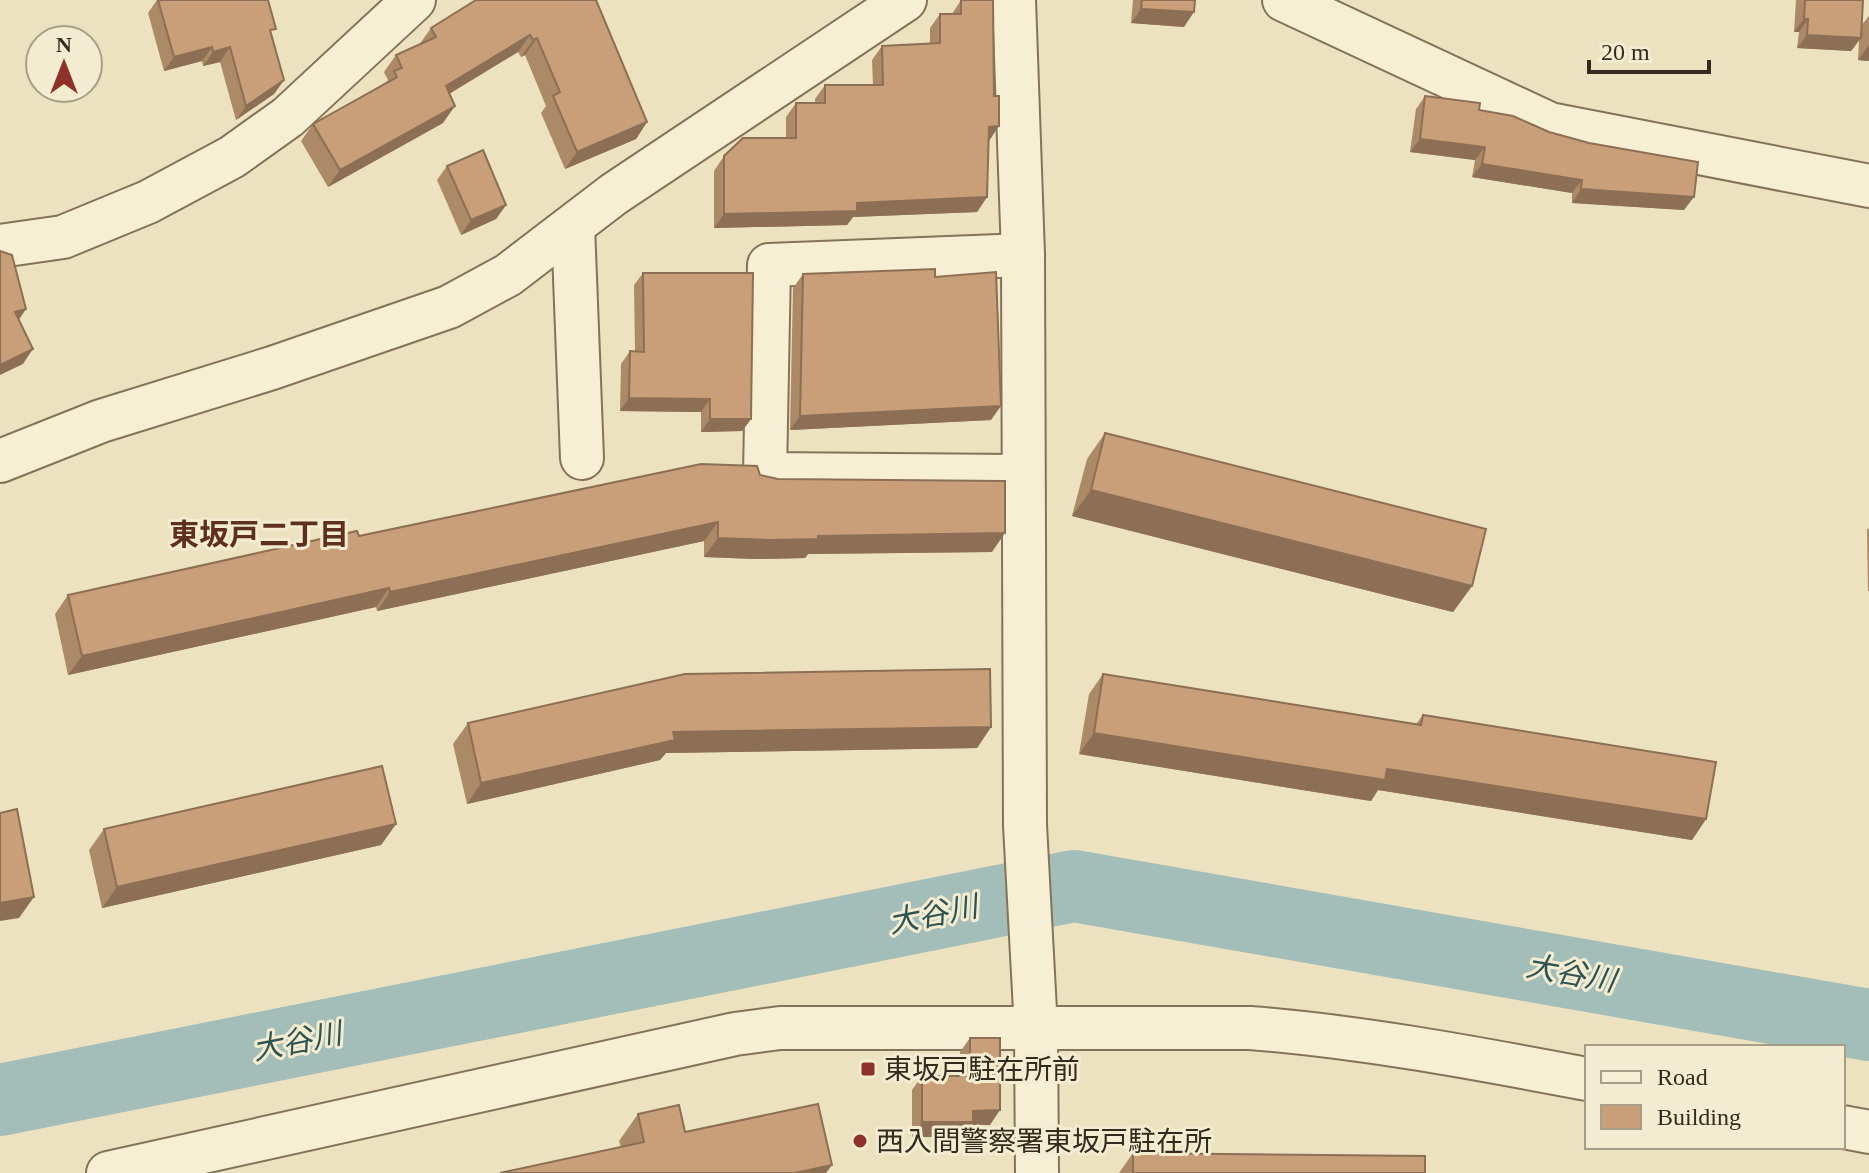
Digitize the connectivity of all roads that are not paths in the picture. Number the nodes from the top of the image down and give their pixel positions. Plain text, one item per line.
1 (414, 0) edge
2 (905, 0) edge
3 (1014, 0) edge
4 (1284, 0) edge
5 (1869, 186) edge
6 (573, 226) junction
7 (0, 246) edge
8 (1023, 255) junction
9 (582, 458) dead end
10 (0, 461) edge
11 (1023, 476) junction
12 (1036, 1029) junction
13 (1585, 1079) edge
14 (1845, 1127) edge
15 (1869, 1132) edge
16 (108, 1173) edge
17 (1037, 1173) edge

1 - 7 street
2 - 6 street
3 - 8 street
4 - 5 street
6 - 9 street
6 - 10 street
8 - 11 street
8 - 11 street
11 - 12 street
12 - 13 street
12 - 16 street
12 - 17 street
14 - 15 street

